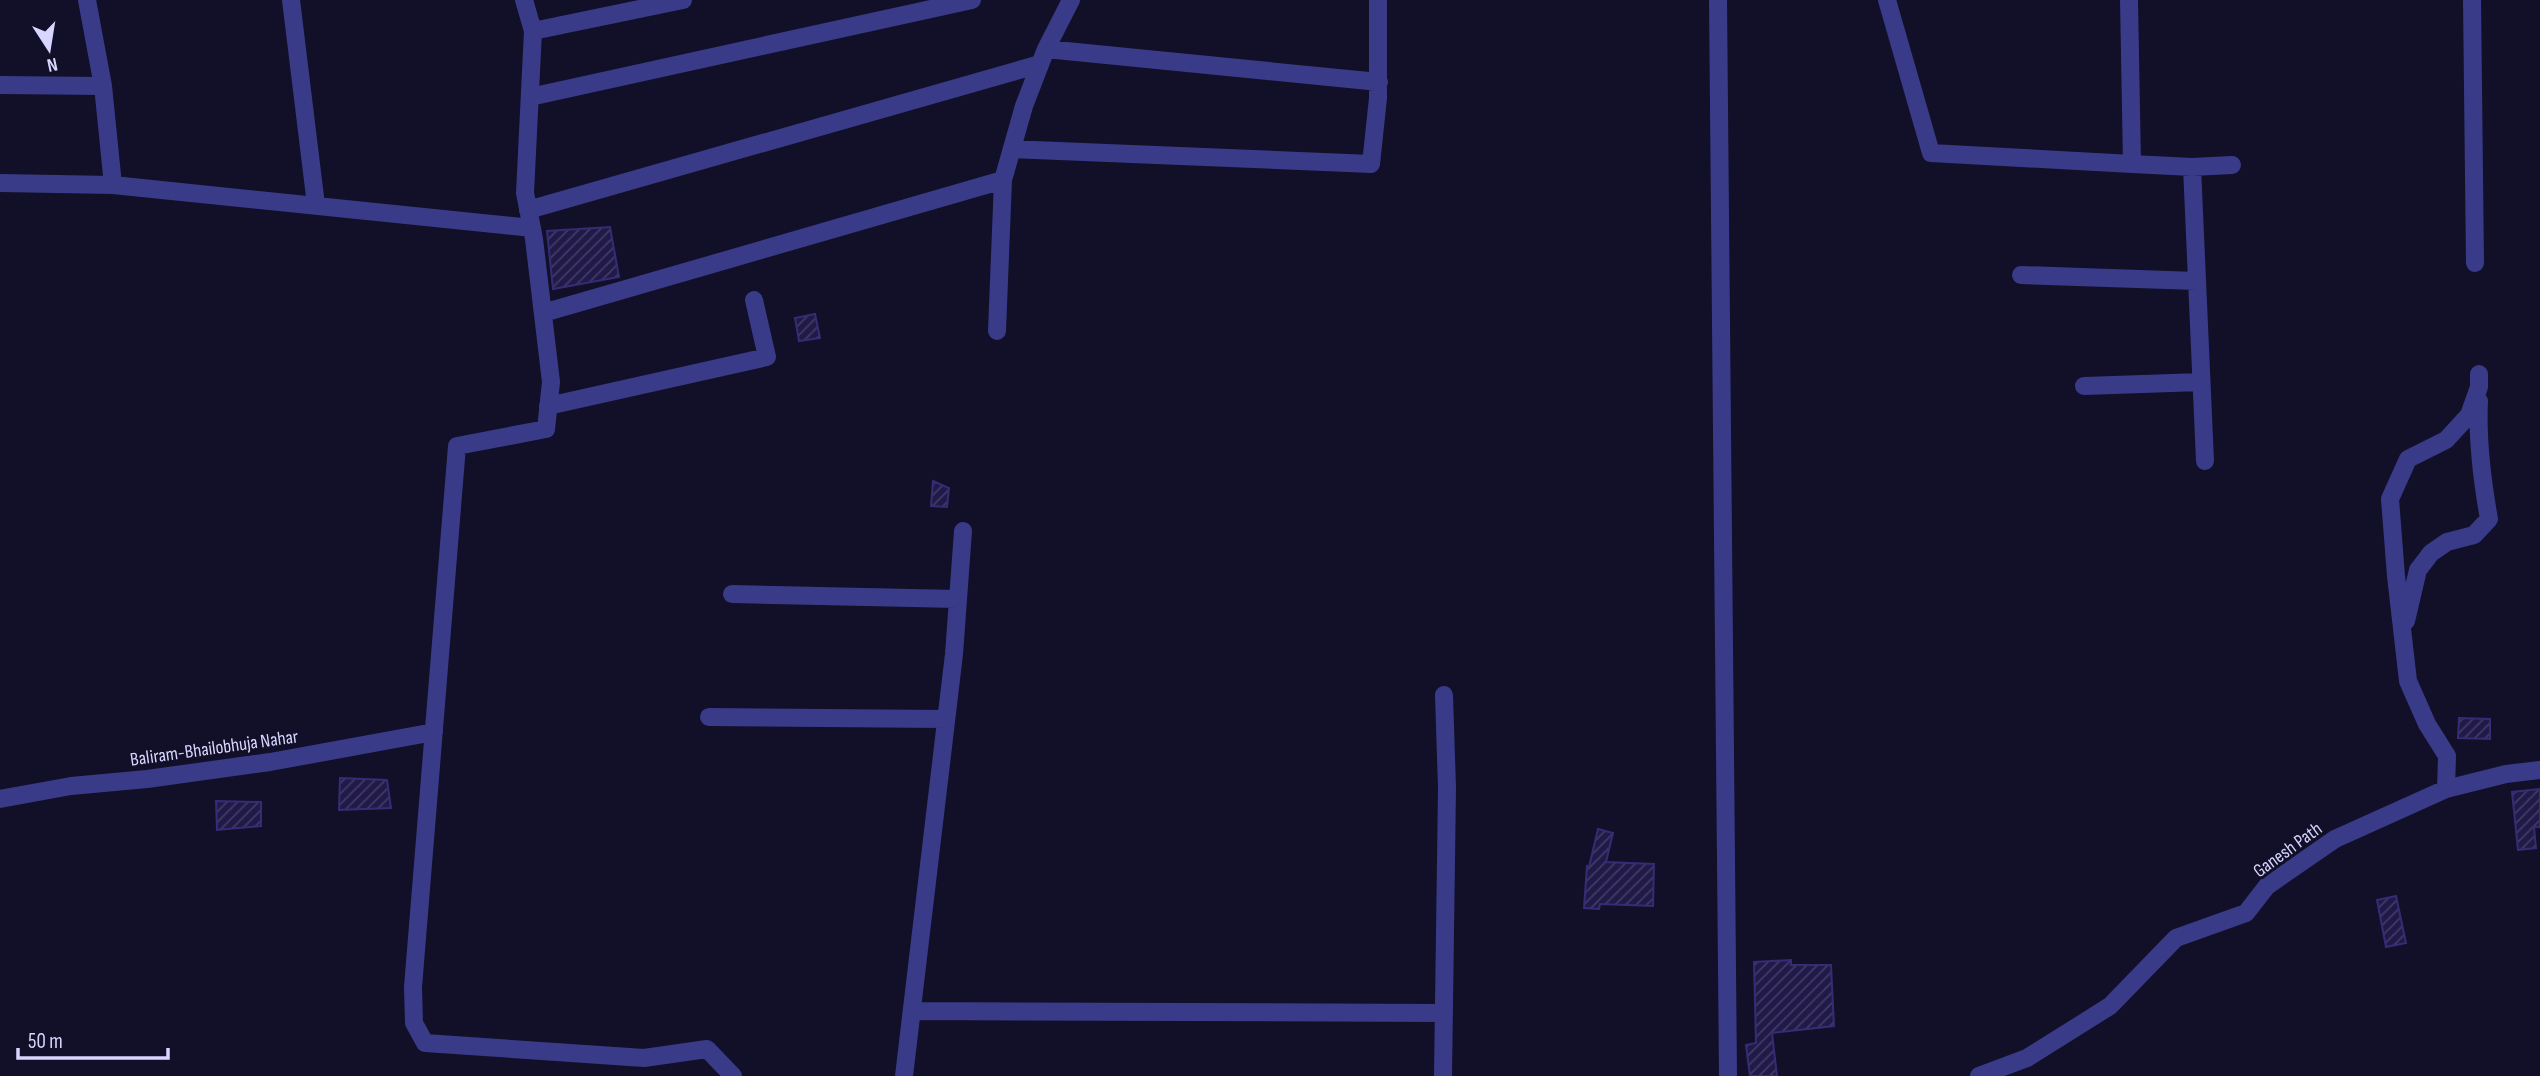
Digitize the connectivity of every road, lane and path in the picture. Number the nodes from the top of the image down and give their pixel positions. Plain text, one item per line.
1 (87, 0) edge
2 (291, 0) edge
3 (524, 0) edge
4 (683, 0) edge
5 (972, 0) edge
6 (1071, 0) edge
7 (1378, 0) edge
8 (1718, 0) edge
9 (1887, 0) edge
10 (2129, 0) edge
11 (2472, 0) edge
12 (533, 31) junction
13 (1043, 57) junction
14 (1379, 82) junction
15 (0, 85) edge
16 (103, 86) junction
17 (530, 97) junction
18 (1012, 149) junction
19 (2132, 164) junction
20 (2232, 165) dead end
21 (2192, 167) junction
22 (1003, 180) junction
23 (0, 183) edge
24 (113, 185) junction
25 (316, 205) junction
26 (530, 219) junction
27 (2475, 263) dead end
28 (2021, 275) dead end
29 (2197, 281) junction
30 (754, 300) dead end
31 (543, 313) junction
32 (997, 331) dead end
33 (2202, 382) junction
34 (2084, 386) dead end
35 (548, 406) junction
36 (2205, 461) dead end
37 (962, 531) dead end
38 (732, 594) dead end
39 (958, 599) junction
40 (2403, 635) junction
41 (1444, 695) dead end
42 (709, 717) dead end
43 (946, 719) junction
44 (434, 732) junction
45 (2540, 770) edge
46 (2446, 789) junction
47 (0, 799) edge
48 (912, 1011) junction
49 (1444, 1013) junction
50 (733, 1076) edge
51 (904, 1076) edge
52 (1443, 1076) edge
53 (1728, 1076) edge
54 (1979, 1076) edge

1 - 16 street
2 - 25 street
3 - 12 street
4 - 12 street
5 - 17 street
6 - 13 street
7 - 14 street
8 - 53 street
9 - 19 street
10 - 19 street
11 - 27 street
12 - 17 street
13 - 14 street
13 - 18 street
13 - 26 street
14 - 18 street
15 - 16 street
16 - 24 street
17 - 26 street
18 - 22 street
19 - 21 street
20 - 21 street
21 - 29 street
22 - 31 street
22 - 32 street
23 - 24 street
24 - 25 street
25 - 26 street
26 - 31 street
28 - 29 street
29 - 33 street
30 - 35 street
31 - 35 street
33 - 34 street
33 - 36 street
35 - 44 street
37 - 39 street
38 - 39 street
39 - 43 street
40 - 40 street
40 - 46 street
41 - 49 street
42 - 43 street
43 - 48 street
44 - 47 street, Baliram-Bhailobhuja Nahar
44 - 50 street
45 - 46 street, Ganesh Path
46 - 54 street, Ganesh Path
48 - 49 street
48 - 51 street
49 - 52 street

